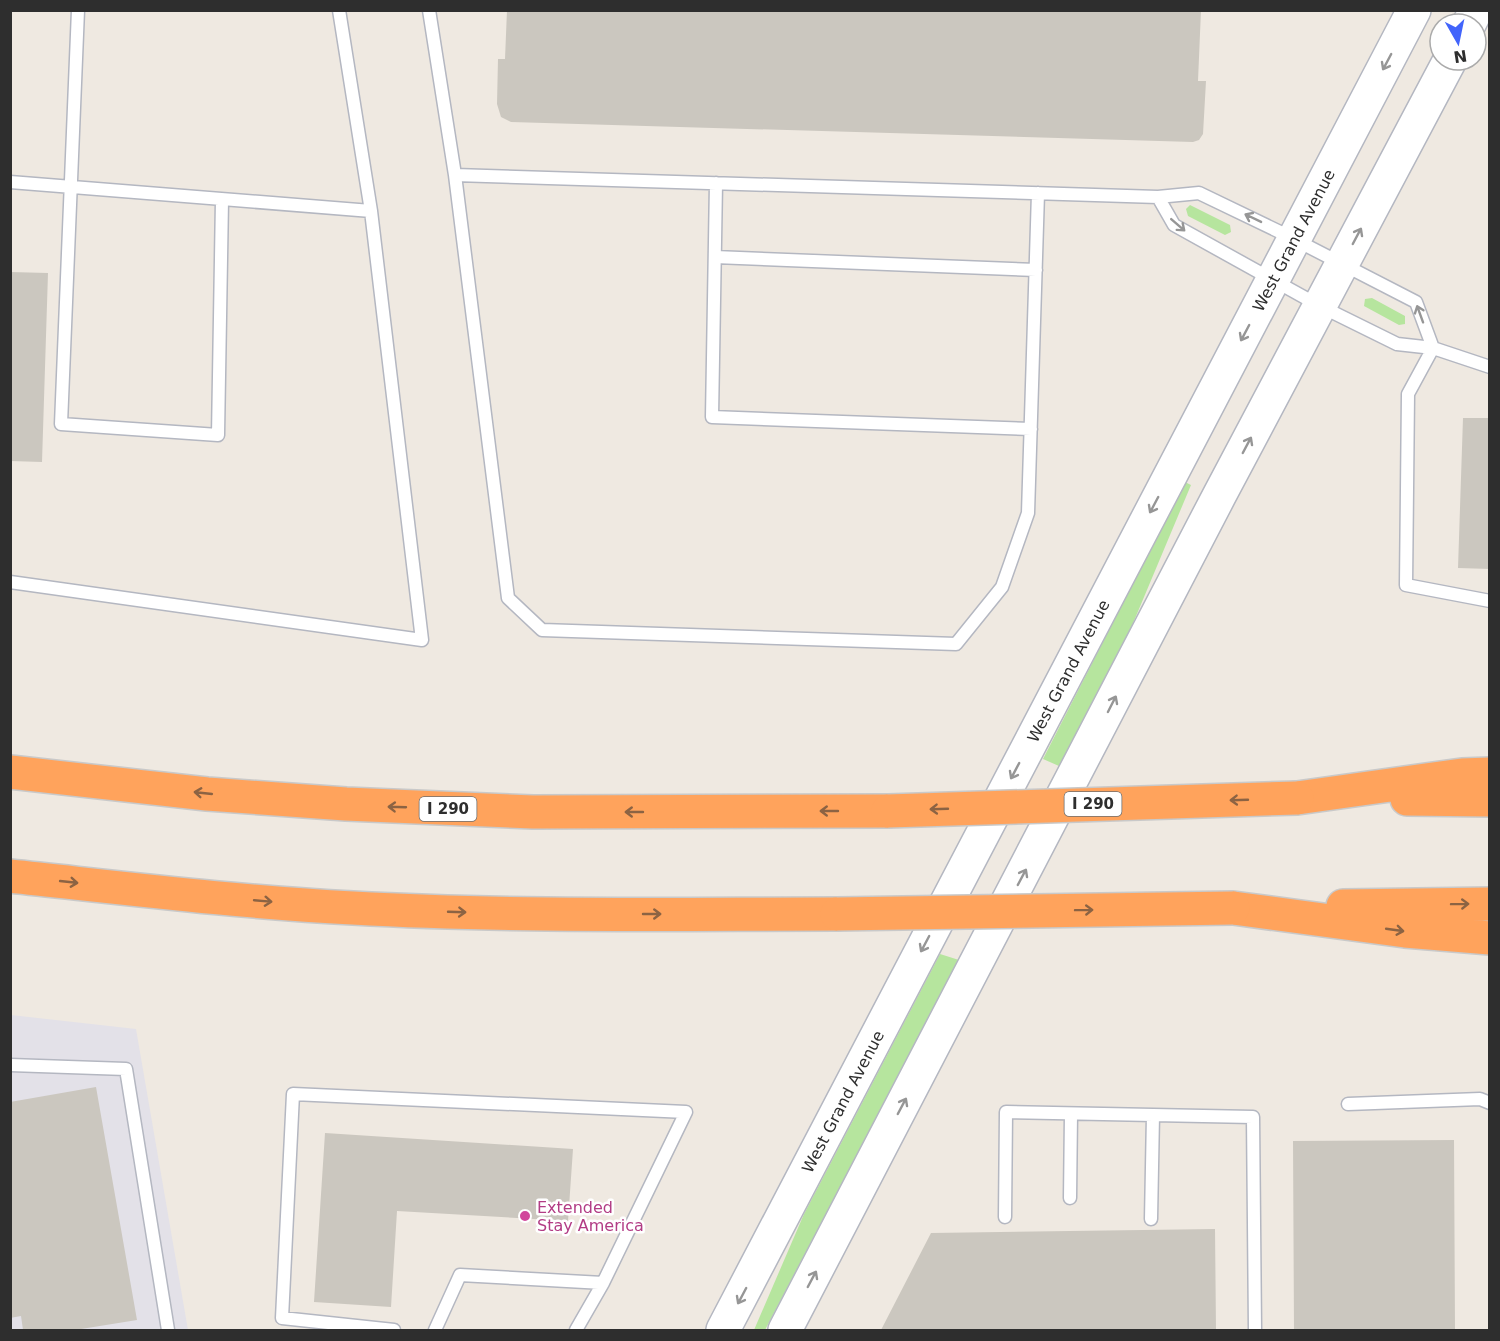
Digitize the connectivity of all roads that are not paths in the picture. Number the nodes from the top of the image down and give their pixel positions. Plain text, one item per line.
1 (78, 10) edge
2 (339, 10) edge
3 (429, 10) edge
4 (1414, 10) edge
5 (1444, 72) edge
6 (455, 175) junction
7 (10, 182) edge
8 (716, 183) junction
9 (71, 189) junction
10 (1038, 194) junction
11 (1158, 197) junction
12 (222, 200) junction
13 (370, 211) junction
14 (1295, 239) junction
15 (715, 257) junction
16 (1343, 264) junction
17 (1036, 270) junction
18 (1273, 281) junction
19 (1320, 306) junction
20 (1433, 348) junction
21 (1490, 367) edge
22 (1031, 429) junction
23 (10, 582) edge
24 (1490, 601) edge
25 (10, 772) edge
26 (1490, 774) edge
27 (1297, 798) junction
28 (1490, 800) edge
29 (10, 876) edge
30 (1490, 904) edge
31 (1233, 908) junction
32 (1490, 938) edge
33 (10, 1065) edge
34 (1490, 1103) edge
35 (1348, 1104) dead end
36 (1071, 1113) junction
37 (1153, 1115) junction
38 (1070, 1198) dead end
39 (1005, 1217) dead end
40 (1151, 1219) dead end
41 (603, 1282) junction
42 (168, 1330) edge
43 (394, 1330) edge
44 (435, 1330) edge
45 (576, 1330) edge
46 (723, 1330) edge
47 (785, 1330) edge
48 (1255, 1330) edge

1 - 9 lane
2 - 13 lane
3 - 6 lane
4 -> 14 main road, West Grand Avenue
16 -> 5 main road
6 - 8 lane
6 - 22 lane
7 - 9 lane
8 - 10 lane
8 - 15 lane
9 - 12 lane
9 - 12 lane
10 - 11 lane
10 - 17 lane
14 -> 11 lane
11 -> 18 lane
12 - 13 lane
13 - 23 lane
14 - 16 lane
14 - 18 main road, West Grand Avenue
15 - 17 lane
15 - 22 lane
16 - 19 main road
20 -> 16 lane
17 - 22 lane
18 - 19 lane
18 -> 46 main road, West Grand Avenue
19 - 20 lane
47 -> 19 main road
20 - 21 lane
20 - 24 lane
27 -> 25 highway, I 290, bridge
26 - 27 highway
27 - 28 highway, I 290
29 -> 31 highway, bridge
31 -> 30 highway
31 -> 32 highway
33 - 42 lane
34 - 35 lane
36 - 37 lane
36 - 38 lane
36 - 39 lane
37 - 40 lane
37 - 48 lane
41 - 43 lane
41 - 44 lane
41 - 45 lane

